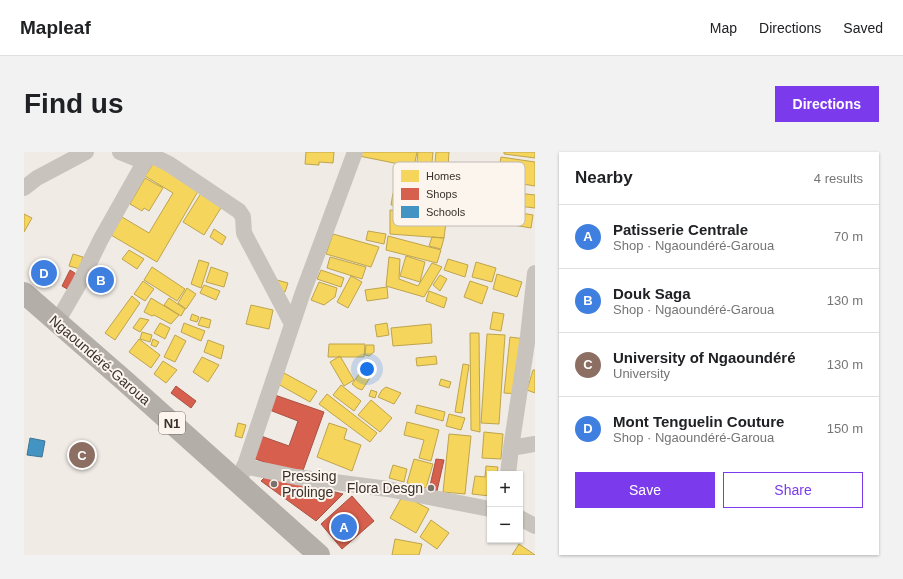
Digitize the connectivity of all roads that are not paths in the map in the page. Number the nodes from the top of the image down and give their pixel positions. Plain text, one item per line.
1 (86, 152) edge
2 (120, 152) edge
3 (355, 152) edge
4 (148, 155) edge
5 (24, 188) edge
6 (535, 278) edge
7 (24, 293) edge
8 (57, 322) junction
9 (292, 324) junction
10 (535, 444) edge
11 (511, 448) junction
12 (508, 471) edge
13 (242, 475) junction
14 (487, 508) edge
15 (523, 520) edge
16 (535, 526) edge
17 (319, 555) edge

1 - 5 street
2 - 4 street
3 - 9 street
4 - 8 street
4 - 9 street
6 - 11 street
7 - 8 highway, Ngaoundéré-Garoua / N1
8 - 13 highway, Ngaoundéré-Garoua / N1
9 - 13 street
10 - 11 street
11 - 12 street
13 - 14 street
13 - 17 highway, Ngaoundéré-Garoua / N1
15 - 16 street

